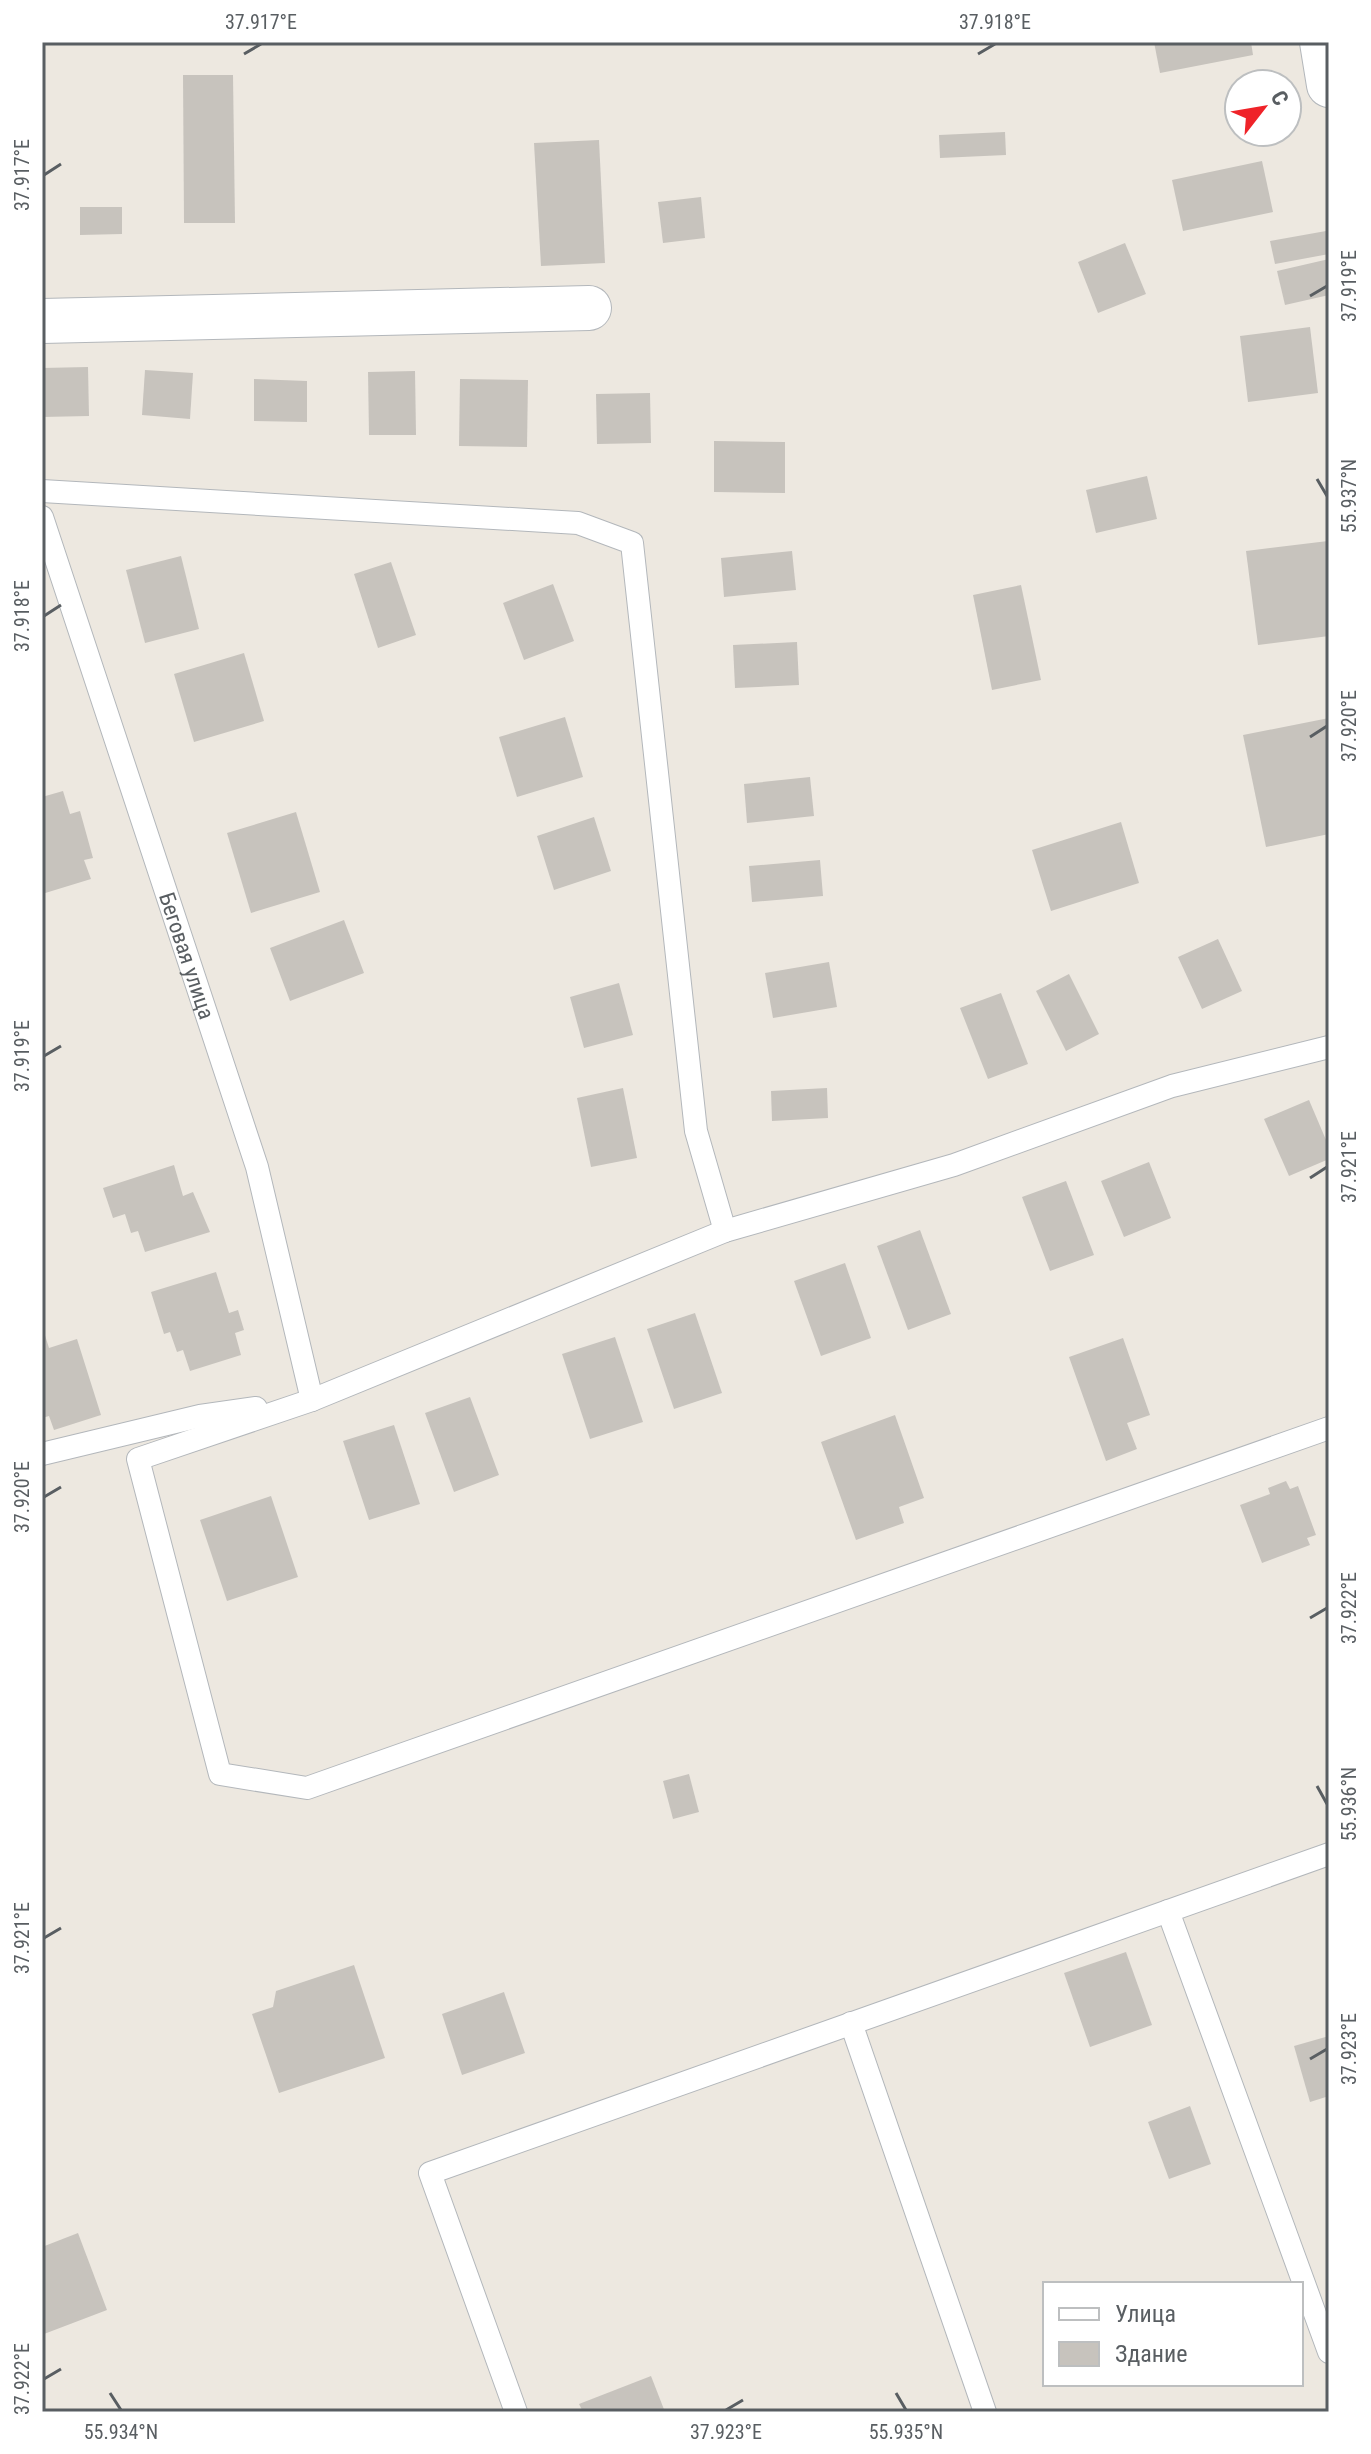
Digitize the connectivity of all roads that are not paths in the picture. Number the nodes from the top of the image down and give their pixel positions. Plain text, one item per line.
1 (1322, 42) edge
2 (1329, 85) edge
3 (589, 308) dead end
4 (42, 321) edge
5 (42, 491) edge
6 (42, 517) edge
7 (1329, 1047) edge
8 (725, 1231) junction
9 (312, 1400) junction
10 (1329, 1428) edge
11 (42, 1454) edge
12 (1329, 1854) edge
13 (1168, 1911) junction
14 (851, 2023) junction
15 (1329, 2352) edge
16 (516, 2412) edge
17 (985, 2412) edge

1 - 2 street
3 - 4 street
5 - 8 lane
6 - 9 lane, Беговая улица
7 - 8 lane
8 - 9 lane
9 - 10 lane
9 - 11 lane
12 - 13 lane
13 - 14 lane
13 - 15 lane
14 - 16 lane
14 - 17 lane

